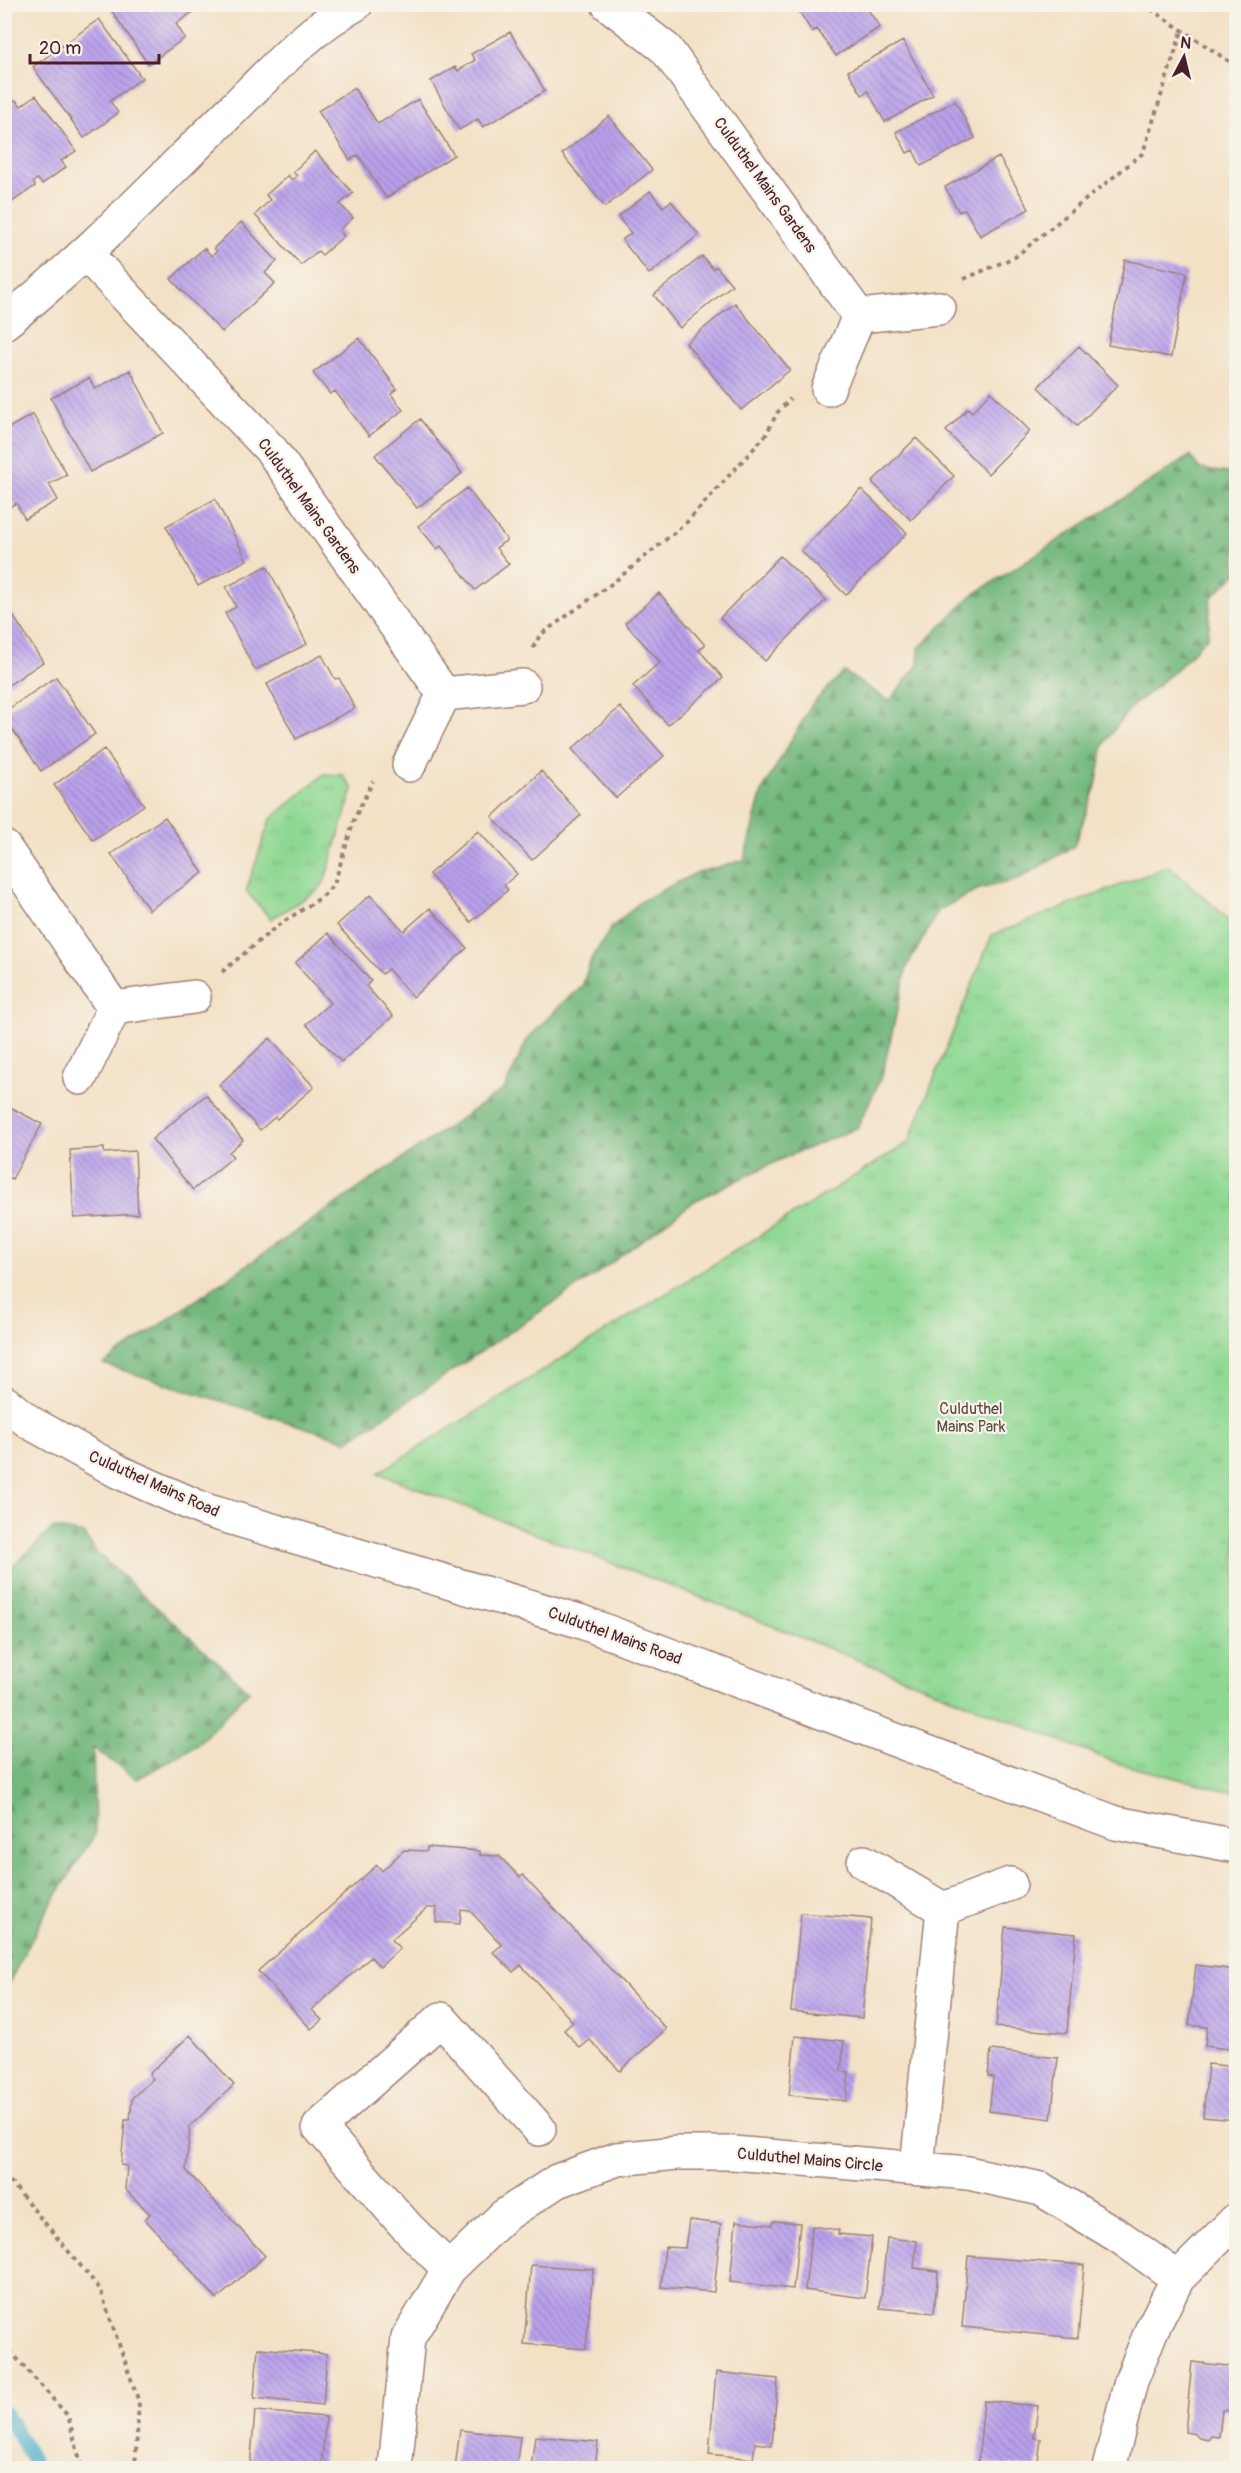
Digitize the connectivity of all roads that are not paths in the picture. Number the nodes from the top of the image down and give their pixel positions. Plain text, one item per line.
1 (356, 4) edge
2 (608, 4) edge
3 (85, 253) junction
4 (939, 308) road end
5 (859, 316) junction
6 (4, 323) edge
7 (828, 389) road end
8 (523, 686) road end
9 (444, 694) junction
10 (409, 765) road end
11 (4, 847) edge
12 (194, 997) road end
13 (114, 1008) junction
14 (80, 1078) dead end
15 (4, 1402) edge
16 (1236, 1846) edge
17 (864, 1862) dead end
18 (1010, 1884) dead end
19 (943, 1910) junction
20 (539, 2129) dead end
21 (917, 2168) junction
22 (1236, 2220) edge
23 (448, 2269) junction
24 (1178, 2278) junction
25 (395, 2469) edge
26 (1109, 2469) edge

1 - 3 street
2 - 5 street, Culduthel Mains Gardens
3 - 6 street
3 - 9 street, Culduthel Mains Gardens
4 - 5 street
5 - 7 street
8 - 9 street
9 - 10 street
11 - 13 street
12 - 13 street
13 - 14 street
15 - 16 street, Culduthel Mains Road
17 - 19 street
18 - 19 street
19 - 21 street
20 - 23 street
21 - 23 street, Culduthel Mains Circle
21 - 24 street, Culduthel Mains Circle
22 - 24 street
23 - 25 street, Culduthel Mains Circle
24 - 26 street

